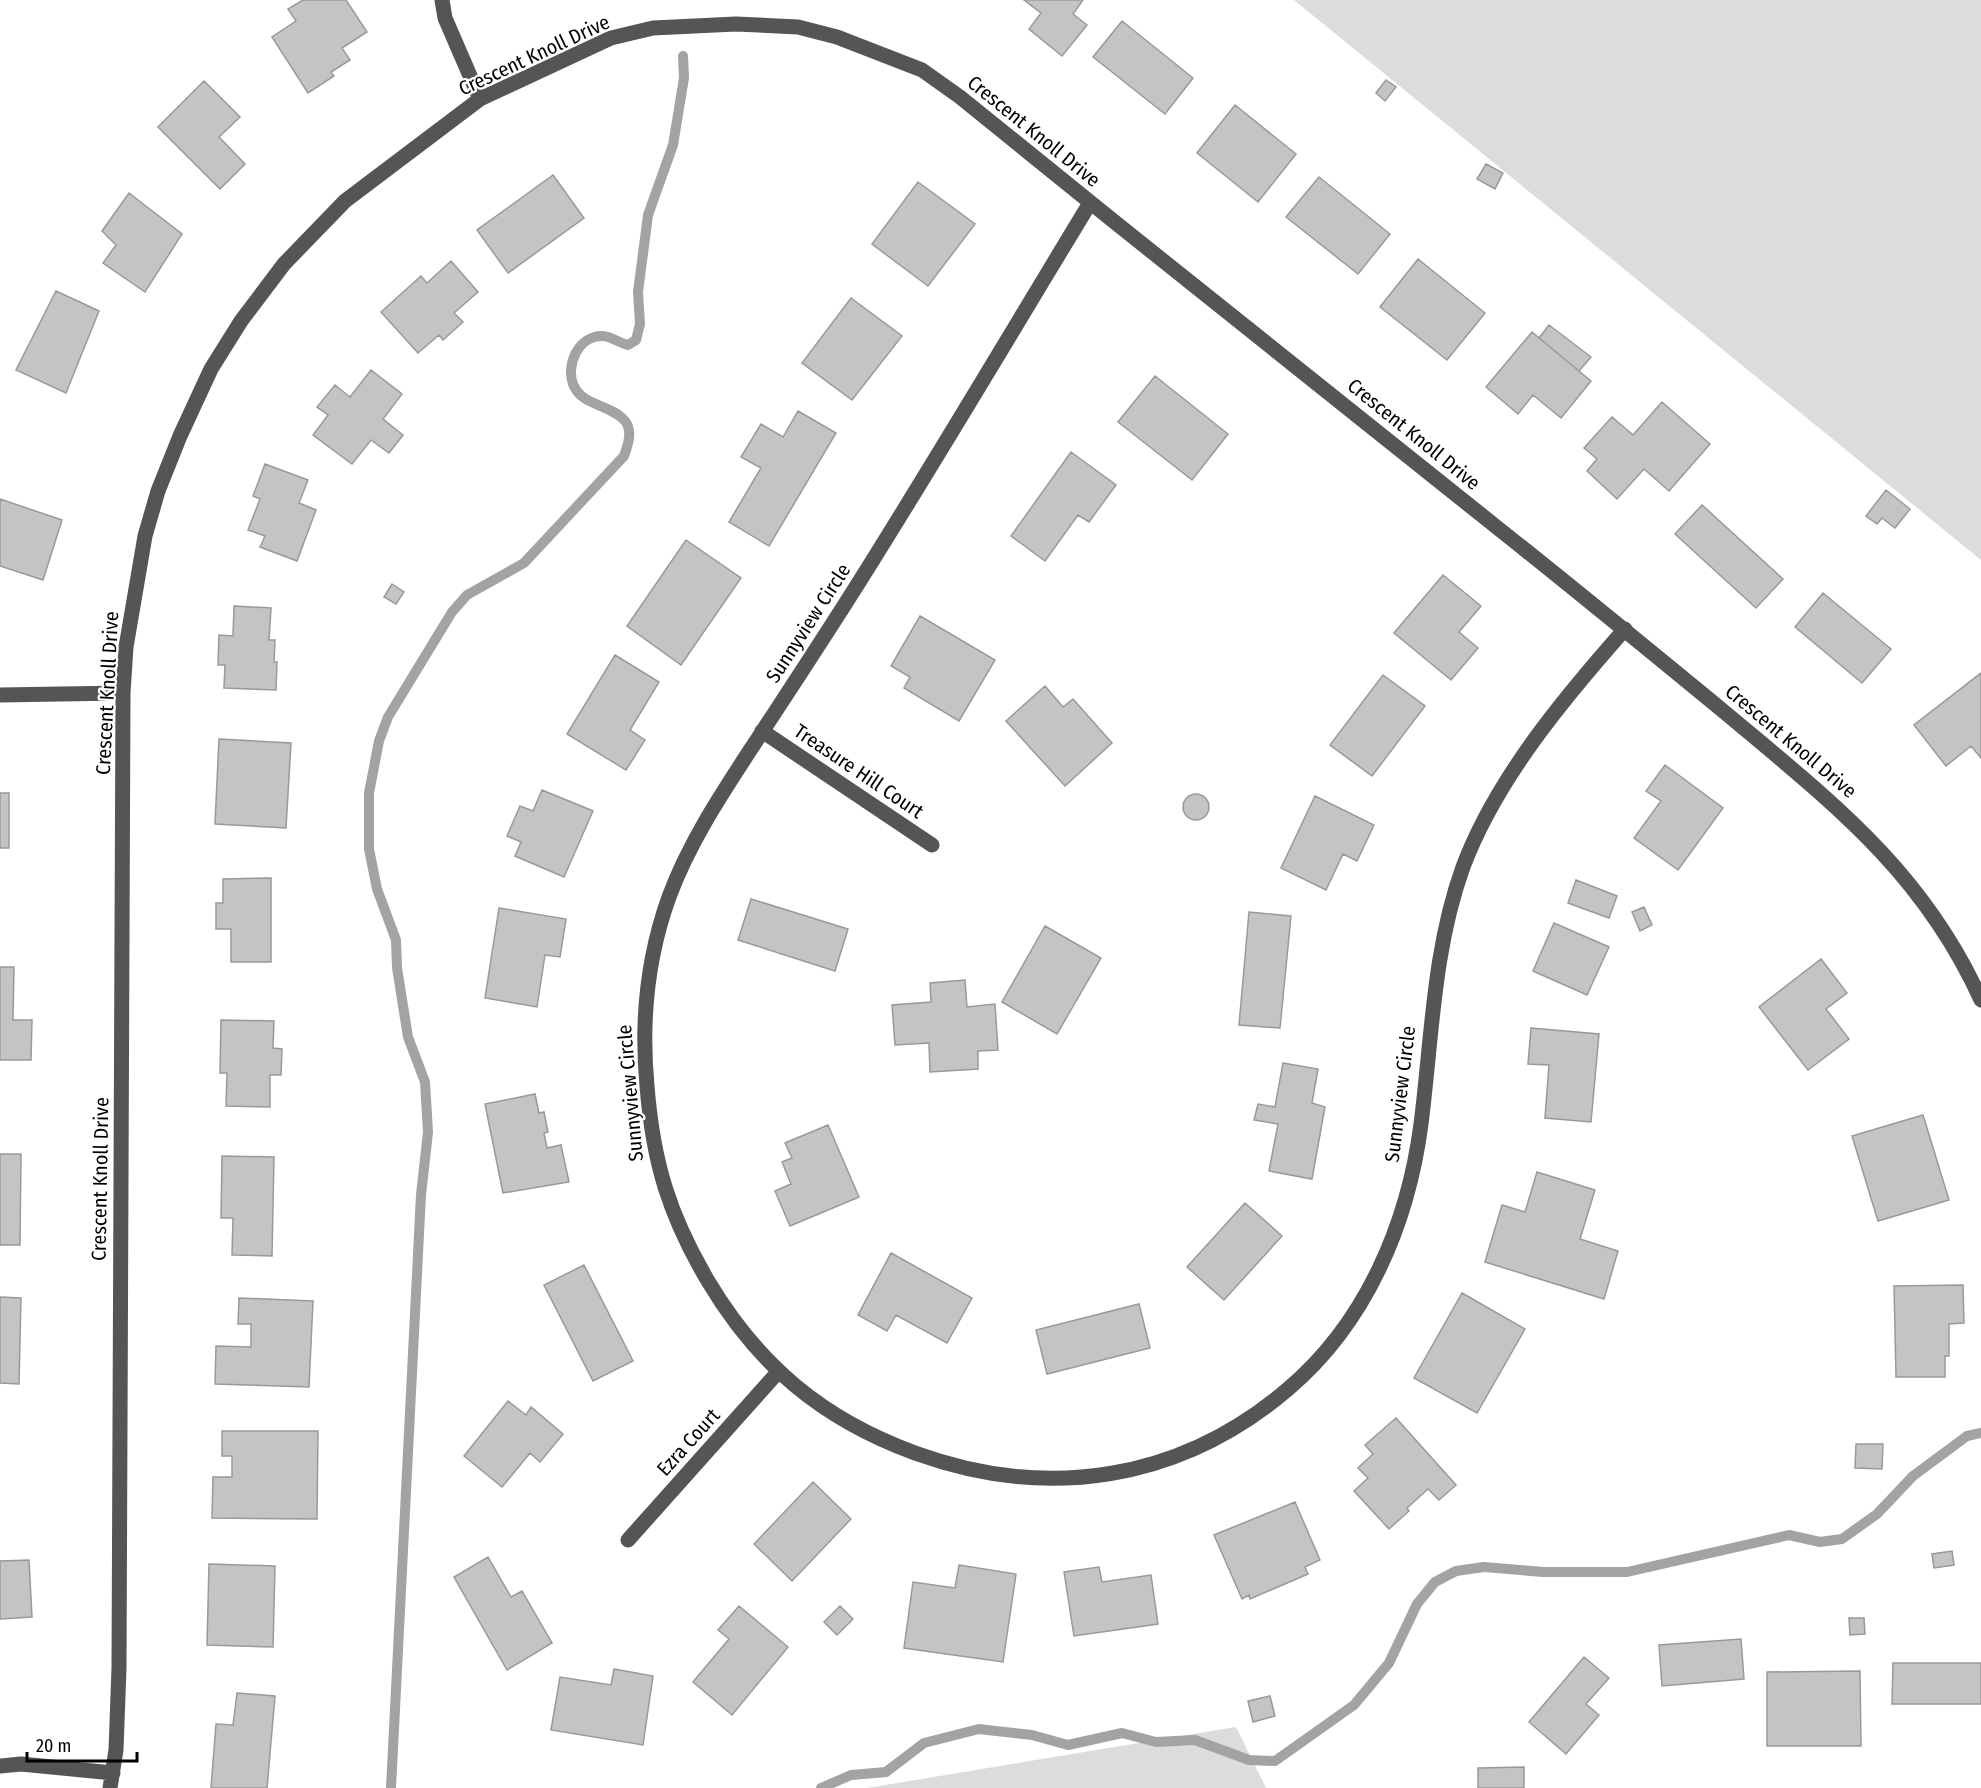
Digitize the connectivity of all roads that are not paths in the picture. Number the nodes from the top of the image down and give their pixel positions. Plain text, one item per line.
1 (442, 0) edge
2 (480, 99) junction
3 (1090, 203) junction
4 (1625, 629) junction
5 (123, 693) junction
6 (0, 695) edge
7 (762, 731) junction
8 (932, 845) dead end
9 (1981, 1000) edge
10 (778, 1372) junction
11 (628, 1540) dead end
12 (0, 1766) edge
13 (111, 1781) edge

1 - 2 street
2 - 3 street, Crescent Knoll Drive
2 - 5 street, Crescent Knoll Drive
3 - 4 street, Crescent Knoll Drive
3 - 7 street, Sunnyview Circle
4 - 9 street, Crescent Knoll Drive
4 - 10 street, Sunnyview Circle
5 - 6 street
5 - 13 street, Crescent Knoll Drive
7 - 8 street, Treasure Hill Court
7 - 10 street, Sunnyview Circle
10 - 11 street, Ezra Court
12 - 13 street

